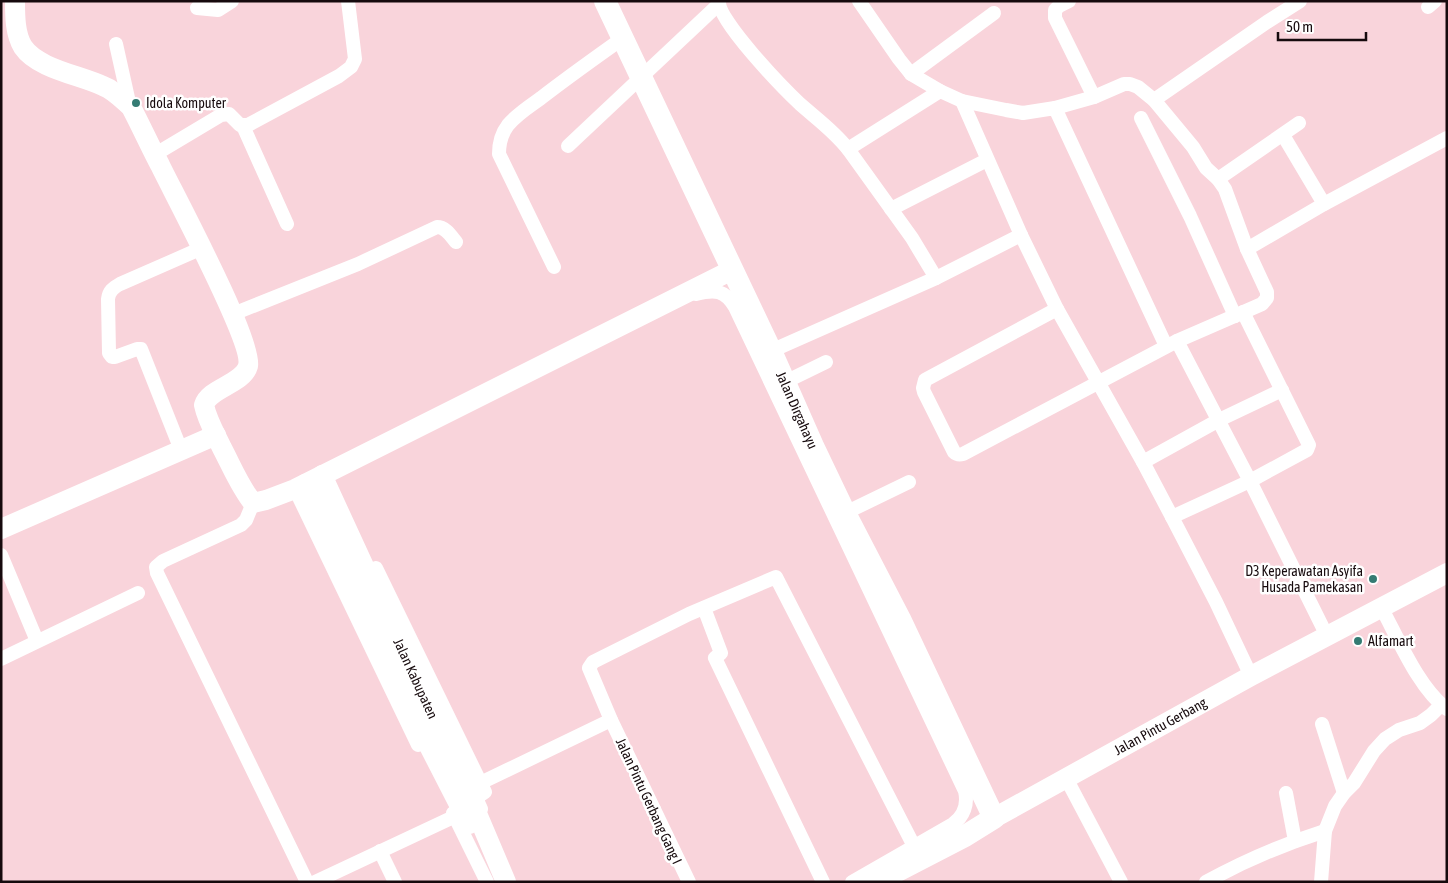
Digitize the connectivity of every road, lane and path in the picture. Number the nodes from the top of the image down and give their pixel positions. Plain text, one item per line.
1 (15, 1) edge
2 (232, 1) edge
3 (348, 1) edge
4 (605, 1) edge
5 (859, 1) edge
6 (1069, 1) edge
7 (1300, 1) edge
8 (719, 3) edge
9 (197, 8) dead end
10 (994, 13) dead end
11 (9, 24) edge
12 (623, 38) junction
13 (116, 44) dead end
14 (911, 74) junction
15 (641, 76) junction
16 (940, 91) junction
17 (1094, 97) junction
18 (1154, 100) junction
19 (962, 101) junction
20 (130, 107) junction
21 (1055, 108) junction
22 (1141, 118) dead end
23 (1299, 124) dead end
24 (243, 126) junction
25 (1283, 134) junction
26 (1447, 138) edge
27 (568, 146) dead end
28 (848, 149) junction
29 (154, 155) junction
30 (987, 160) junction
31 (1218, 179) junction
32 (1324, 204) junction
33 (891, 209) junction
34 (287, 224) dead end
35 (1021, 235) junction
36 (456, 242) dead end
37 (202, 248) junction
38 (1247, 248) junction
39 (554, 267) dead end
40 (732, 270) junction
41 (936, 278) junction
42 (1057, 309) junction
43 (233, 314) junction
44 (1239, 314) junction
45 (1172, 344) junction
46 (771, 352) junction
47 (826, 362) dead end
48 (785, 382) junction
49 (1098, 382) junction
50 (1282, 390) junction
51 (1219, 420) junction
52 (216, 435) junction
53 (181, 450) junction
54 (1143, 462) junction
55 (1250, 481) junction
56 (909, 482) dead end
57 (307, 483) junction
58 (253, 503) junction
59 (845, 513) junction
60 (1172, 517) junction
61 (1, 529) edge
62 (1, 555) edge
63 (1447, 573) edge
64 (138, 593) dead end
65 (1381, 607) junction
66 (704, 608) junction
67 (1327, 636) junction
68 (37, 641) junction
69 (1, 659) edge
70 (1251, 676) junction
71 (1444, 707) edge
72 (611, 720) junction
73 (1322, 724) dead end
74 (1068, 782) junction
75 (467, 789) junction
76 (1286, 793) dead end
77 (1344, 793) junction
78 (464, 812) junction
79 (994, 818) junction
80 (1325, 831) junction
81 (1295, 841) junction
82 (380, 851) junction
83 (918, 853) junction
84 (307, 882) edge
85 (315, 882) edge
86 (395, 882) edge
87 (487, 882) edge
88 (496, 882) edge
89 (506, 882) edge
90 (517, 882) edge
91 (689, 882) edge
92 (823, 882) edge
93 (852, 882) edge
94 (876, 882) edge
95 (898, 882) edge
96 (1121, 882) edge
97 (1206, 882) edge
98 (1321, 882) edge

1 - 11 street
2 - 9 street
3 - 24 street
4 - 12 main road, Jalan Dirgahayu
5 - 14 street
6 - 17 street
7 - 18 street
8 - 15 street
8 - 28 street
10 - 14 street
11 - 20 street
12 - 15 main road, Jalan Dirgahayu
12 - 39 street
13 - 20 street
14 - 16 street
15 - 27 street
15 - 40 main road, Jalan Dirgahayu
16 - 19 street
16 - 28 street
17 - 18 street
17 - 21 street
18 - 31 street
19 - 21 street
19 - 30 street
20 - 29 street
21 - 45 street
22 - 44 street
23 - 25 street
24 - 29 street
24 - 34 street
25 - 31 street
25 - 32 street
26 - 32 street
28 - 33 street
29 - 37 street
30 - 33 street
30 - 35 street
31 - 38 street
32 - 38 street
33 - 41 street
35 - 41 street
35 - 42 street
36 - 43 street
37 - 43 street
37 - 53 street
38 - 44 street
40 - 46 main road, Jalan Dirgahayu
40 - 57 street
41 - 46 street
42 - 49 street
42 - 49 street
43 - 52 street
44 - 45 street
44 - 50 street
45 - 49 street
45 - 51 street
46 - 48 main road, Jalan Dirgahayu
47 - 48 street
48 - 59 main road, Jalan Dirgahayu
49 - 54 street
50 - 51 street
50 - 55 street
51 - 54 street
51 - 55 street
52 - 53 street
52 - 58 street
53 - 61 street
54 - 60 street
55 - 60 street
55 - 67 street
56 - 59 street
57 - 58 street
57 - 75 street, Jalan Kabupaten
57 - 78 street
58 - 84 street
59 - 79 main road, Jalan Dirgahayu
60 - 70 street
62 - 68 street
63 - 65 street, Jalan Pintu Gerbang
64 - 68 street
65 - 67 street, Jalan Pintu Gerbang
65 - 71 street
66 - 72 street, Jalan Pintu Gerbang Gang I
66 - 83 street
66 - 92 street
67 - 70 street, Jalan Pintu Gerbang
68 - 69 street
70 - 74 street, Jalan Pintu Gerbang
71 - 77 street
72 - 75 street
72 - 91 street, Jalan Pintu Gerbang Gang I
73 - 77 street
74 - 79 street, Jalan Pintu Gerbang
74 - 95 street
74 - 96 street
75 - 78 street, Jalan Kabupaten
75 - 83 street
75 - 90 street
76 - 81 street
77 - 80 street
78 - 82 street
78 - 87 street
78 - 88 street, Jalan Kabupaten
78 - 89 street, Jalan Kabupaten
79 - 83 main road, Jalan Pintu Gerbang
80 - 81 street
80 - 98 street
81 - 97 street
82 - 85 street
82 - 86 street
83 - 93 street
83 - 94 main road, Jalan Pintu Gerbang

